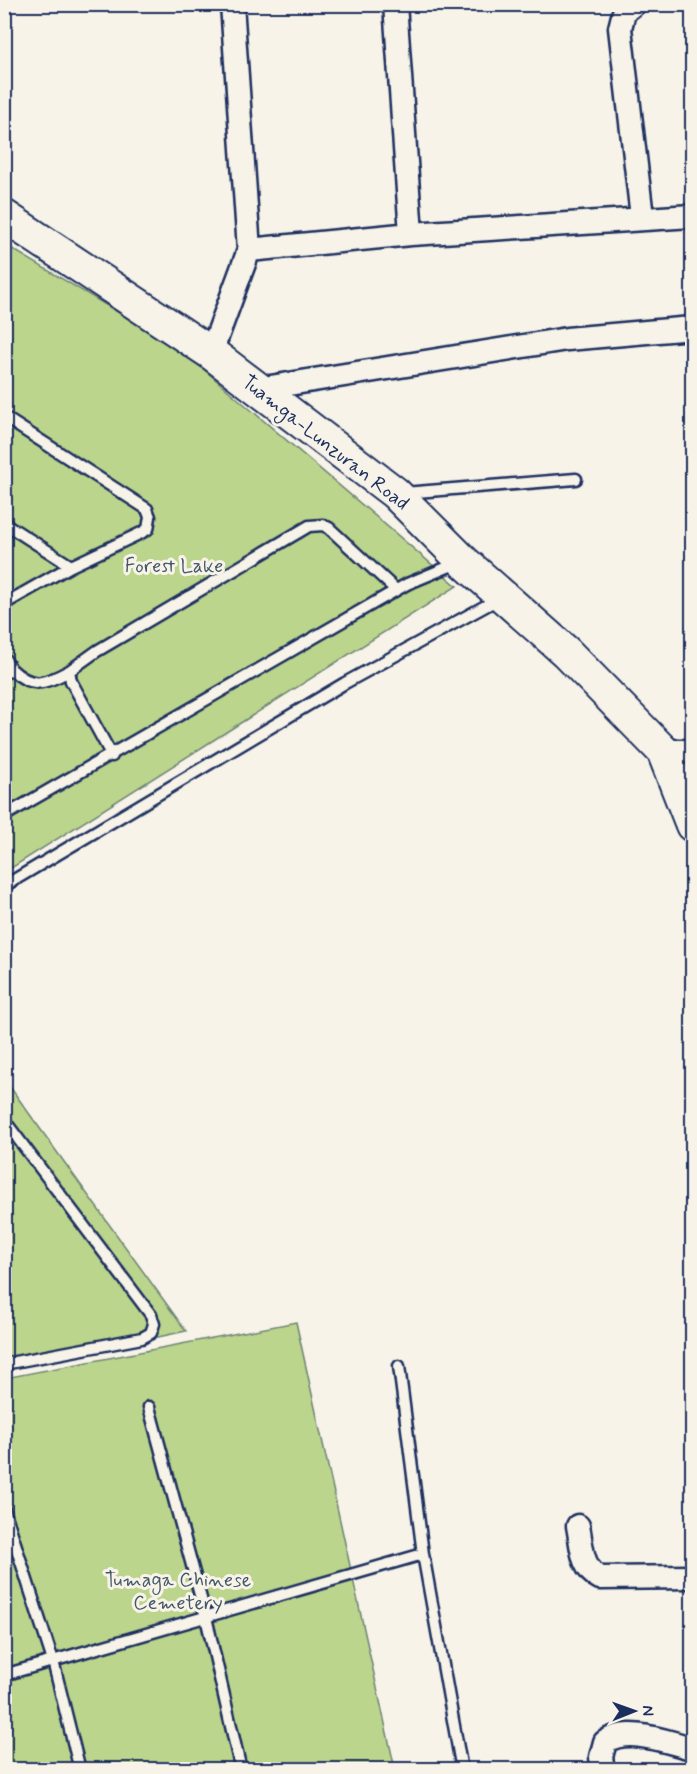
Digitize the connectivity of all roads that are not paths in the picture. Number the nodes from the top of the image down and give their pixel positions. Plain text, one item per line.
1 (232, 4) edge
2 (395, 4) edge
3 (634, 4) edge
4 (4, 216) edge
5 (693, 216) edge
6 (642, 217) junction
7 (411, 234) junction
8 (249, 250) junction
9 (693, 328) edge
10 (211, 353) junction
11 (258, 389) junction
12 (4, 417) edge
13 (576, 479) dead end
14 (395, 493) junction
15 (4, 523) edge
16 (463, 561) junction
17 (71, 566) junction
18 (396, 590) junction
19 (503, 597) junction
20 (4, 604) edge
21 (4, 658) edge
22 (8, 671) edge
23 (69, 671) junction
24 (678, 751) edge
25 (112, 756) junction
26 (4, 816) edge
27 (693, 825) edge
28 (4, 886) edge
29 (4, 1120) edge
30 (4, 1364) edge
31 (399, 1366) dead end
32 (149, 1407) dead end
33 (4, 1509) edge
34 (578, 1526) dead end
35 (423, 1554) junction
36 (693, 1577) edge
37 (206, 1617) junction
38 (53, 1661) junction
39 (4, 1675) edge
40 (693, 1748) edge
41 (80, 1770) edge
42 (241, 1770) edge
43 (462, 1770) edge
44 (603, 1770) edge

1 - 8 street
2 - 7 street
3 - 6 street
4 - 10 street, Tuamga-Lunzuran Road
5 - 6 street
6 - 7 street
7 - 8 street
8 - 10 street
9 - 11 street
10 - 11 street, Tuamga-Lunzuran Road
11 - 14 street, Tuamga-Lunzuran Road
12 - 17 lane
13 - 14 lane
14 - 16 street, Tuamga-Lunzuran Road
15 - 17 lane
16 - 18 lane
16 - 19 street, Tuamga-Lunzuran Road
17 - 20 lane
18 - 23 lane
18 - 25 lane
19 - 24 street, Tuamga-Lunzuran Road
19 - 28 lane
21 - 22 lane
22 - 23 lane
23 - 25 lane
24 - 27 street, Tuamga-Lunzuran Road
25 - 26 lane
29 - 30 lane
31 - 35 lane
32 - 37 lane
33 - 38 lane
34 - 36 street
35 - 37 lane
35 - 43 lane
37 - 38 lane
37 - 42 lane
38 - 39 lane
38 - 41 lane
40 - 44 street

